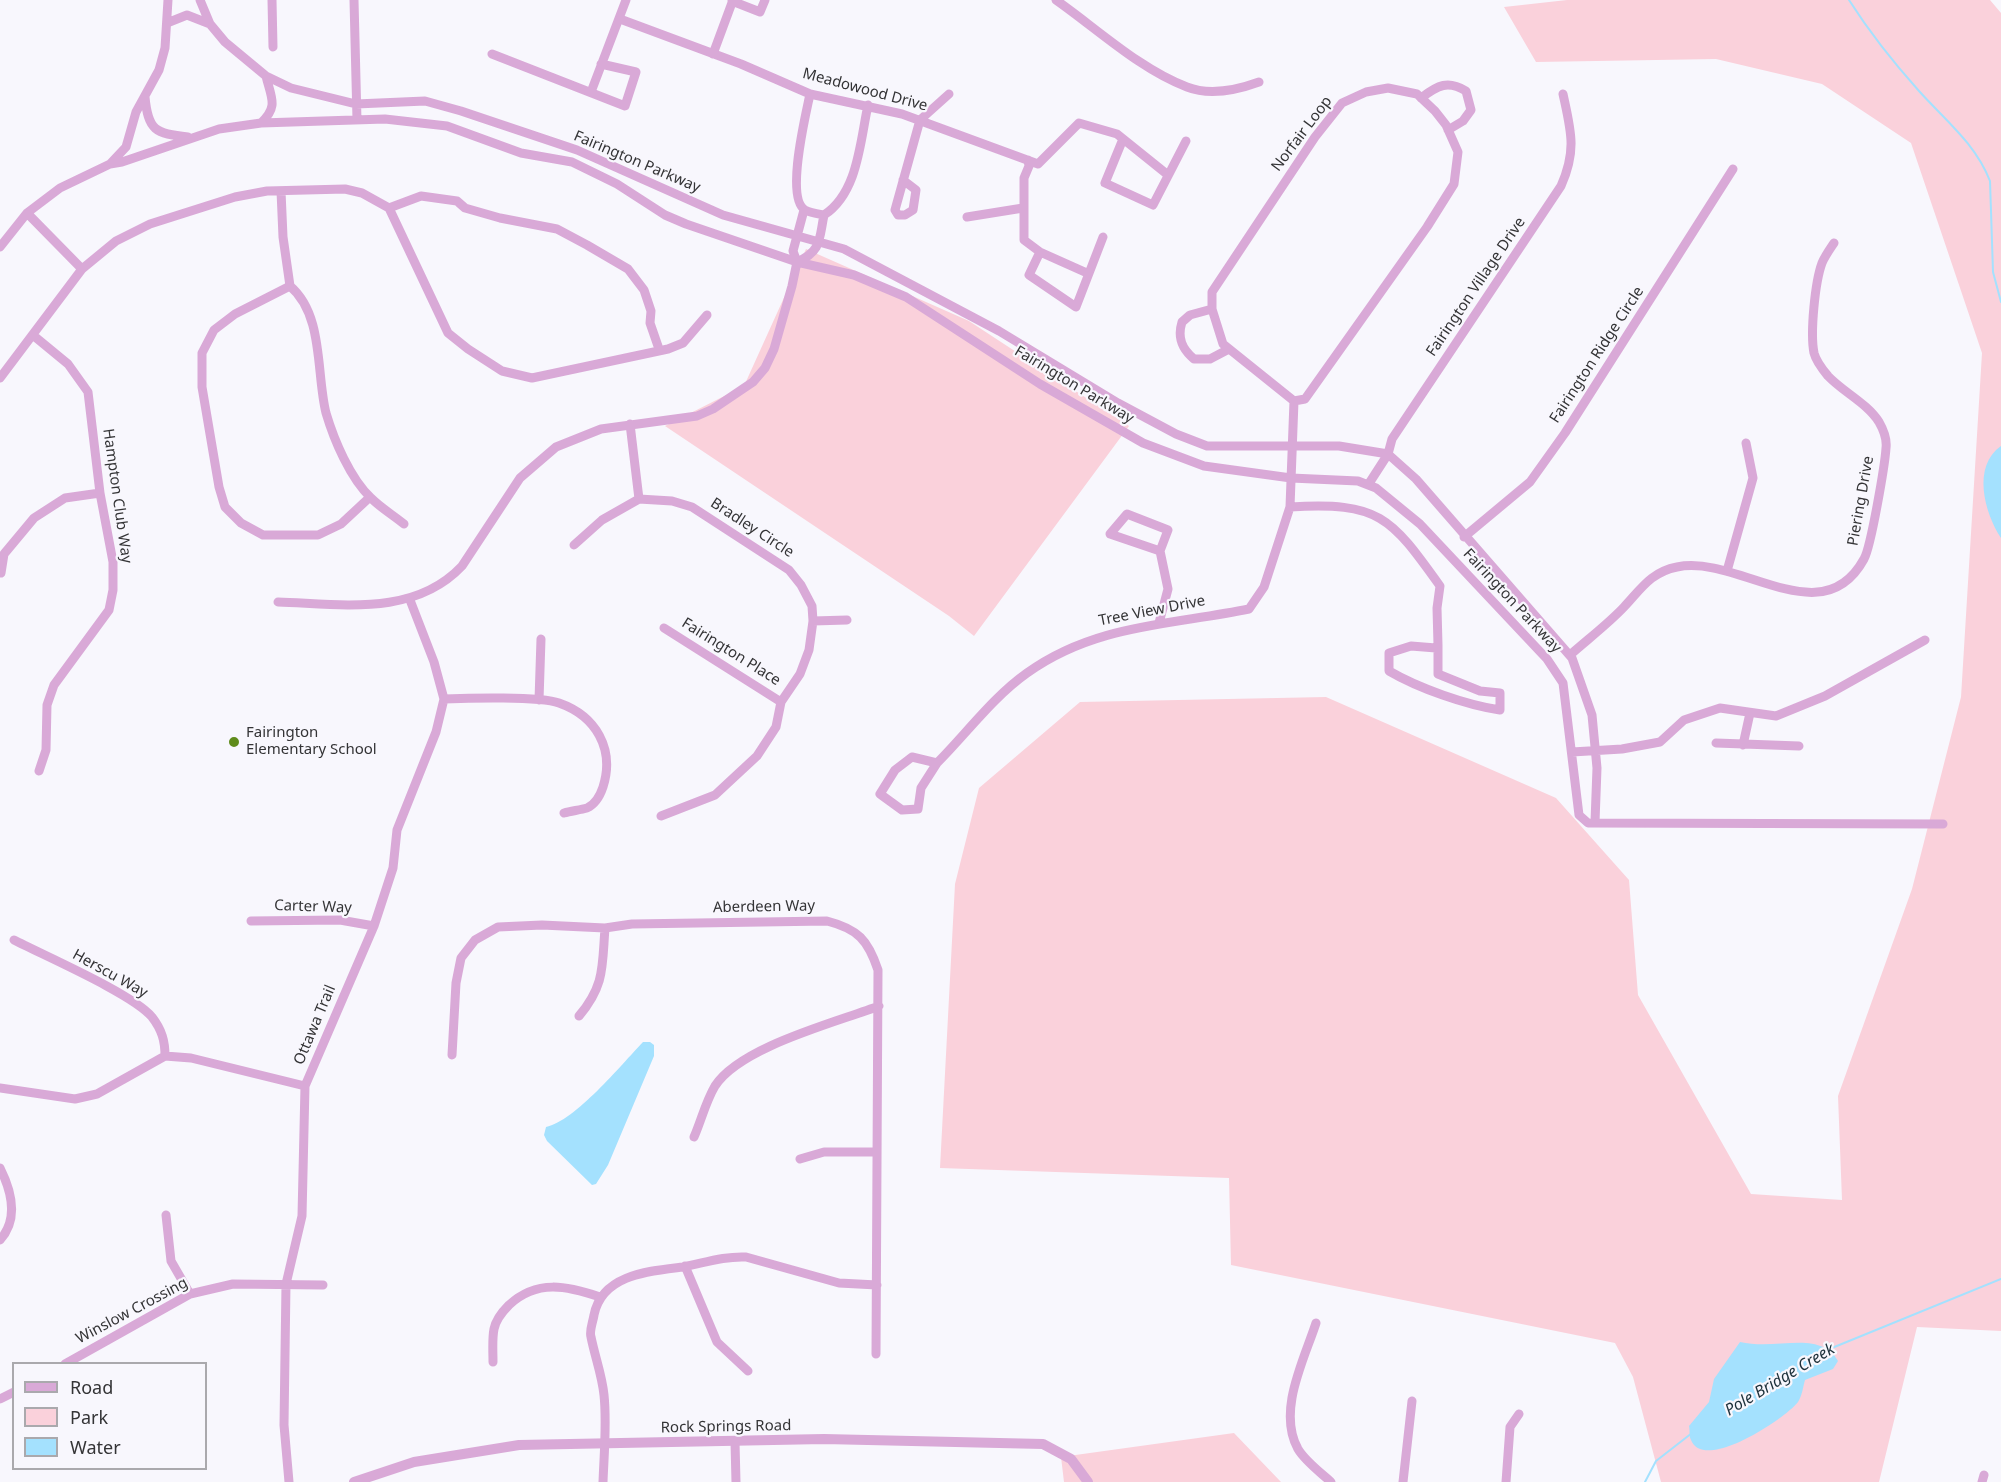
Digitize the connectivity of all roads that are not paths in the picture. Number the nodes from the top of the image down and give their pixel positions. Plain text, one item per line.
1 (168, 0) edge
2 (200, 0) edge
3 (272, 0) edge
4 (354, 0) edge
5 (626, 0) edge
6 (765, 0) edge
7 (1056, 0) edge
8 (733, 1) edge
9 (620, 19) junction
10 (167, 23) junction
11 (210, 24) junction
12 (273, 47) dead end
13 (492, 54) dead end
14 (713, 54) junction
15 (601, 64) junction
16 (266, 76) junction
17 (1259, 82) dead end
18 (591, 92) junction
19 (810, 94) junction
20 (949, 94) dead end
21 (1563, 94) dead end
22 (145, 97) junction
23 (1421, 98) junction
24 (356, 104) junction
25 (868, 105) junction
26 (357, 120) junction
27 (920, 120) junction
28 (261, 123) junction
29 (1449, 130) junction
30 (190, 138) junction
31 (1123, 139) junction
32 (1186, 141) dead end
33 (1028, 160) junction
34 (110, 164) junction
35 (1733, 169) dead end
36 (1168, 175) junction
37 (903, 180) dead end
38 (281, 191) junction
39 (389, 208) junction
40 (1023, 208) junction
41 (804, 210) junction
42 (27, 213) junction
43 (824, 215) junction
44 (967, 217) dead end
45 (796, 235) junction
46 (1102, 237) dead end
47 (819, 242) junction
48 (1834, 243) dead end
49 (0, 247) edge
50 (1040, 252) junction
51 (797, 262) junction
52 (82, 269) junction
53 (1087, 273) junction
54 (290, 286) junction
55 (1212, 309) junction
56 (707, 315) dead end
57 (34, 336) junction
58 (659, 349) junction
59 (1229, 349) junction
60 (0, 378) edge
61 (1294, 401) junction
62 (630, 424) junction
63 (1746, 443) dead end
64 (1291, 447) junction
65 (1388, 454) junction
66 (1291, 478) junction
67 (1368, 485) junction
68 (100, 493) junction
69 (370, 497) junction
70 (639, 499) junction
71 (1290, 507) junction
72 (404, 524) dead end
73 (1464, 537) junction
74 (574, 545) dead end
75 (1160, 551) junction
76 (1727, 571) junction
77 (1, 573) edge
78 (410, 600) junction
79 (278, 602) dead end
80 (847, 620) dead end
81 (813, 621) junction
82 (1158, 623) junction
83 (664, 628) dead end
84 (541, 639) dead end
85 (1925, 640) dead end
86 (1438, 645) junction
87 (1570, 655) junction
88 (444, 699) junction
89 (539, 700) junction
90 (781, 702) junction
91 (1750, 713) junction
92 (1716, 743) dead end
93 (1743, 745) junction
94 (1798, 746) dead end
95 (1595, 750) junction
96 (1572, 752) junction
97 (937, 763) junction
98 (39, 771) dead end
99 (564, 813) dead end
100 (661, 816) dead end
101 (1595, 822) junction
102 (1943, 824) dead end
103 (251, 921) dead end
104 (374, 926) junction
105 (605, 928) junction
106 (14, 940) dead end
107 (879, 1006) junction
108 (579, 1016) dead end
109 (452, 1055) dead end
110 (165, 1056) junction
111 (305, 1086) junction
112 (0, 1088) edge
113 (694, 1137) dead end
114 (877, 1152) junction
115 (800, 1160) dead end
116 (0, 1168) edge
117 (166, 1215) dead end
118 (0, 1240) edge
119 (685, 1266) junction
120 (286, 1284) junction
121 (323, 1285) dead end
122 (877, 1285) junction
123 (190, 1294) junction
124 (600, 1297) junction
125 (1316, 1323) dead end
126 (876, 1354) dead end
127 (69, 1362) edge
128 (493, 1362) dead end
129 (748, 1371) dead end
130 (12, 1396) edge
131 (0, 1399) edge
132 (1412, 1401) dead end
133 (1518, 1413) dead end
134 (735, 1442) junction
135 (604, 1444) junction
136 (289, 1482) edge
137 (354, 1482) edge
138 (603, 1482) edge
139 (736, 1482) edge
140 (1088, 1482) edge
141 (1331, 1482) edge
142 (1403, 1482) edge
143 (1506, 1482) edge

1 - 10 street
2 - 11 street, Fairington Parkway
3 - 12 street
4 - 24 street
5 - 9 street
6 - 8 street
7 - 17 street
8 - 14 street
9 - 14 street, Meadowood Drive
9 - 15 street
10 - 11 street
10 - 22 street
11 - 16 street, Fairington Parkway
13 - 18 street
14 - 19 street, Meadowood Drive
15 - 18 street
15 - 18 street
16 - 24 street, Fairington Parkway
16 - 28 street
19 - 25 street, Meadowood Drive
19 - 41 street
20 - 27 street
21 - 65 street, Fairington Village Drive
22 - 30 street
22 - 34 street
23 - 29 street, Norfair Loop
23 - 29 street
23 - 55 street, Norfair Loop
24 - 26 street
24 - 45 street, Fairington Parkway
25 - 27 street, Meadowood Drive
25 - 43 street
26 - 28 street, Fairington Parkway
26 - 51 street, Fairington Parkway
27 - 33 street, Meadowood Drive
27 - 37 street
28 - 30 street, Fairington Parkway
29 - 61 street, Norfair Loop
30 - 34 street, Fairington Parkway
31 - 33 street
31 - 36 street
31 - 36 street
32 - 36 street
33 - 40 street
34 - 42 street, Fairington Parkway
35 - 73 street, Fairington Ridge Circle
38 - 39 street
38 - 52 street
38 - 54 street
39 - 58 street
39 - 58 street
40 - 44 street
40 - 50 street
41 - 43 street
41 - 45 street
42 - 49 street, Fairington Parkway
42 - 52 street
43 - 47 street
45 - 47 street, Fairington Parkway
45 - 51 street
46 - 53 street
47 - 51 street
47 - 64 street, Fairington Parkway
48 - 76 street, Piering Drive
50 - 53 street
50 - 53 street
51 - 62 street
51 - 66 street, Fairington Parkway
52 - 57 street
54 - 69 street
54 - 69 street
55 - 59 street
55 - 59 street
56 - 58 street
57 - 60 street
57 - 68 street, Hampton Club Way
59 - 61 street
61 - 64 street
62 - 70 street
62 - 78 street
63 - 76 street
64 - 65 street, Fairington Parkway
64 - 66 street, Tree View Drive
65 - 67 street, Fairington Village Drive
65 - 73 street, Fairington Parkway
66 - 67 street, Fairington Parkway
66 - 71 street, Tree View Drive
67 - 96 street, Fairington Parkway
68 - 77 street
68 - 98 street, Hampton Club Way
69 - 72 street
70 - 74 street
70 - 81 street, Bradley Circle
71 - 82 street, Tree View Drive
71 - 86 street
73 - 87 street, Fairington Parkway
75 - 75 street
75 - 82 street
76 - 87 street, Piering Drive
78 - 79 street
78 - 88 street, Ottawa Trail
80 - 81 street
81 - 90 street, Bradley Circle
82 - 97 street, Tree View Drive
83 - 90 street, Fairington Place
84 - 89 street
85 - 91 street
86 - 86 street
87 - 95 street, Fairington Parkway
88 - 89 street
88 - 104 street, Ottawa Trail
89 - 99 street
90 - 100 street, Bradley Circle
91 - 93 street
91 - 95 street
92 - 93 street
93 - 94 street
95 - 96 street
95 - 101 street, Fairington Parkway
96 - 101 street, Fairington Parkway
97 - 97 street, Tree View Drive
101 - 102 street
103 - 104 street, Carter Way
104 - 111 street, Ottawa Trail
105 - 107 street, Aberdeen Way
105 - 108 street
105 - 109 street, Aberdeen Way
106 - 110 street, Herscu Way
107 - 113 street
107 - 114 street, Aberdeen Way
110 - 111 street
110 - 112 street
111 - 120 street, Ottawa Trail
114 - 115 street
114 - 122 street, Aberdeen Way
116 - 118 street
117 - 123 street
119 - 122 street
119 - 124 street
119 - 129 street
120 - 121 street, Winslow Crossing
120 - 123 street, Winslow Crossing
120 - 136 street, Ottawa Trail
122 - 126 street, Aberdeen Way
123 - 127 street, Winslow Crossing
124 - 128 street
124 - 135 street
125 - 141 street
130 - 131 street
132 - 142 street
133 - 143 street
134 - 135 street, Rock Springs Road
134 - 139 street
134 - 140 street, Rock Springs Road
135 - 137 street, Rock Springs Road
135 - 138 street

